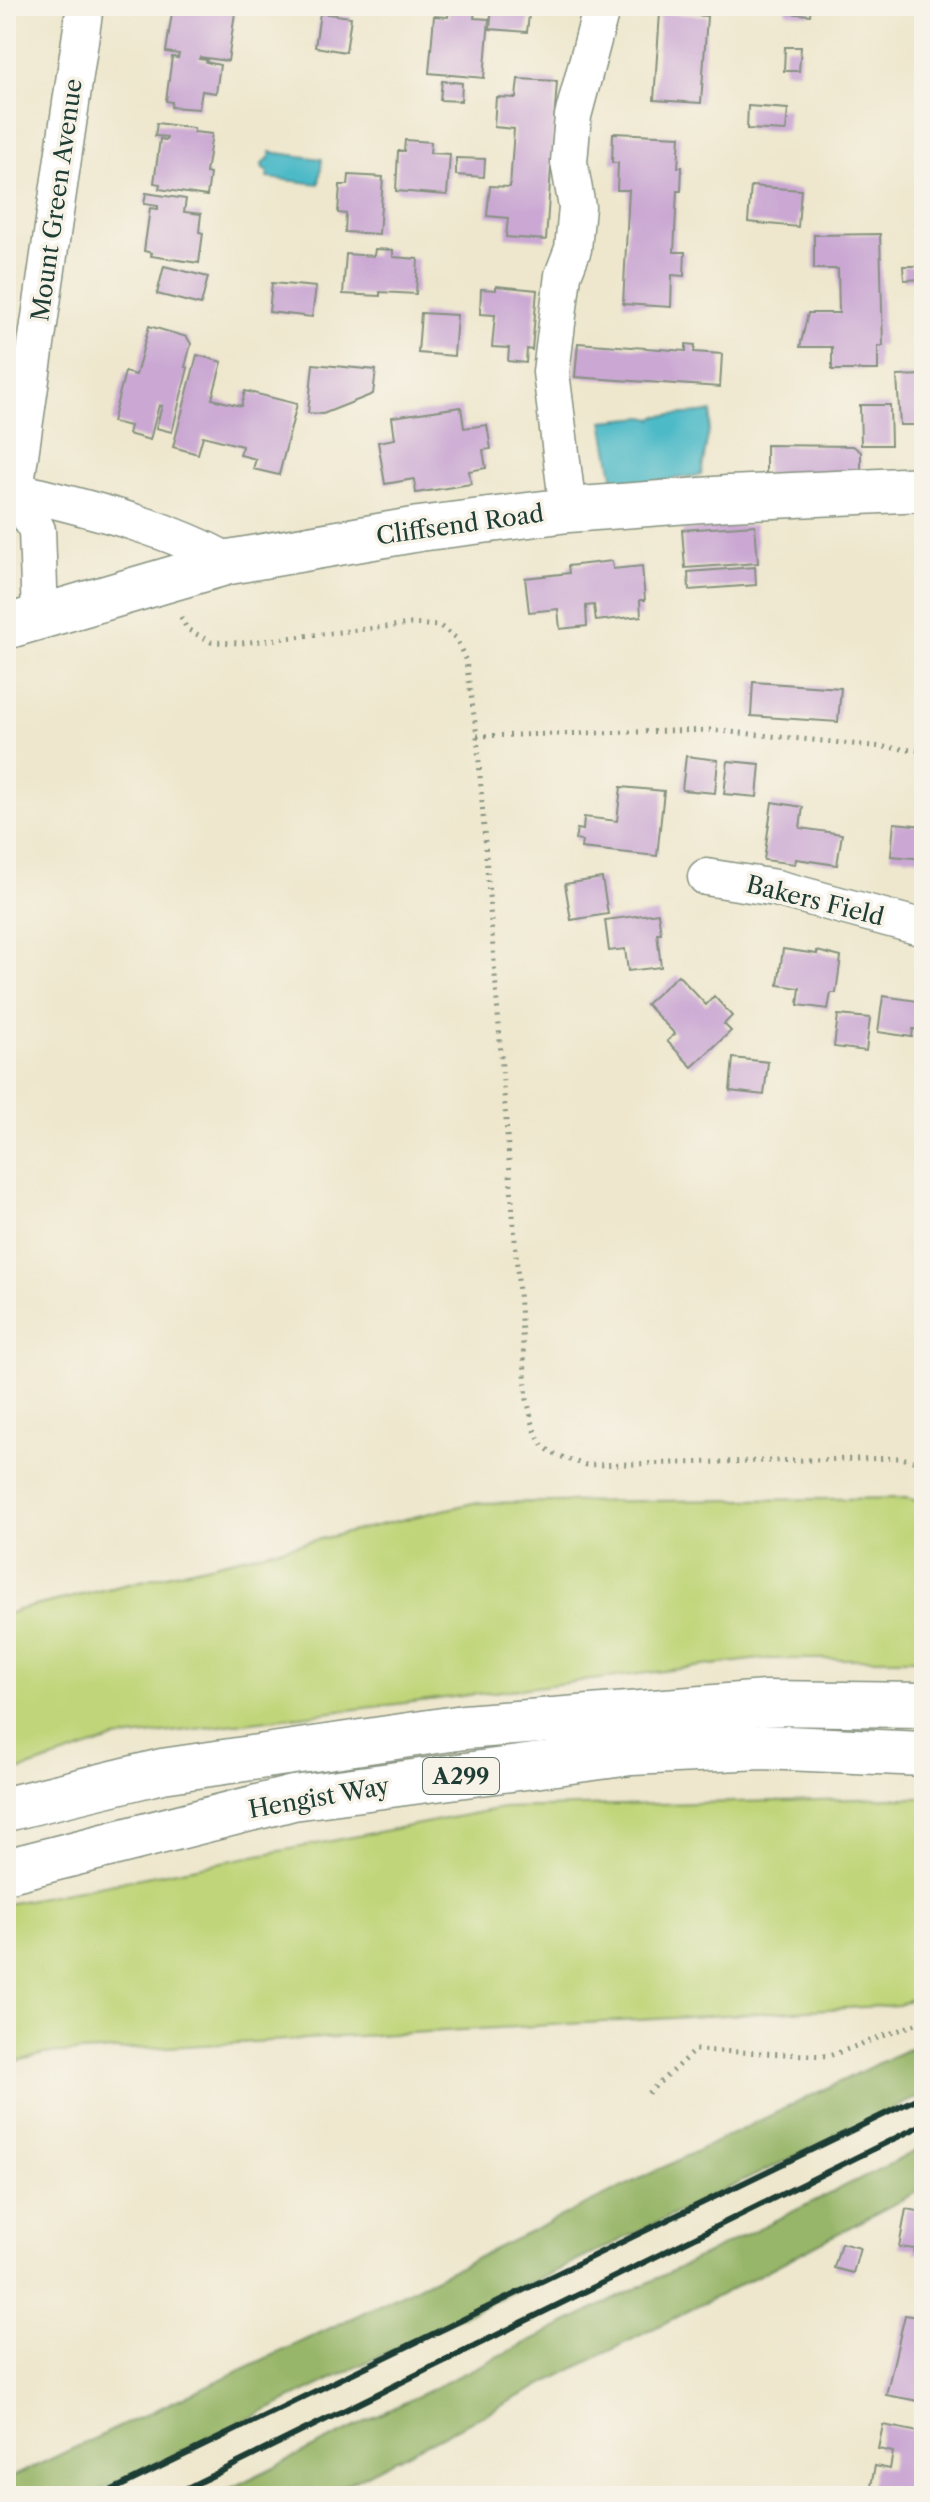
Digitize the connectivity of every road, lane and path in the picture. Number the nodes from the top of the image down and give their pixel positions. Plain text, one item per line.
1 (85, 6) edge
2 (602, 6) edge
3 (10, 489) edge
4 (924, 489) edge
5 (568, 510) junction
6 (229, 562) junction
7 (168, 578) junction
8 (23, 621) edge
9 (477, 736) junction
10 (924, 751) edge
11 (706, 877) dead end
12 (924, 928) edge
13 (924, 1464) edge
14 (924, 1705) edge
15 (924, 1754) edge
16 (6, 1809) edge
17 (6, 1871) edge
18 (924, 2021) edge
19 (648, 2093) dead end

1 - 3 street, Mount Green Avenue
2 - 5 street
3 - 6 street
3 - 8 street
4 - 5 main road, Cliffsend Road
5 - 6 main road, Cliffsend Road
6 - 7 main road, Cliffsend Road
7 - 8 main road, Cliffsend Road
7 - 9 path
9 - 10 path
9 - 13 path
11 - 12 street, Bakers Field
14 - 16 main road, Hengist Way / A299
15 - 17 main road, Hengist Way / A299
18 - 19 path

